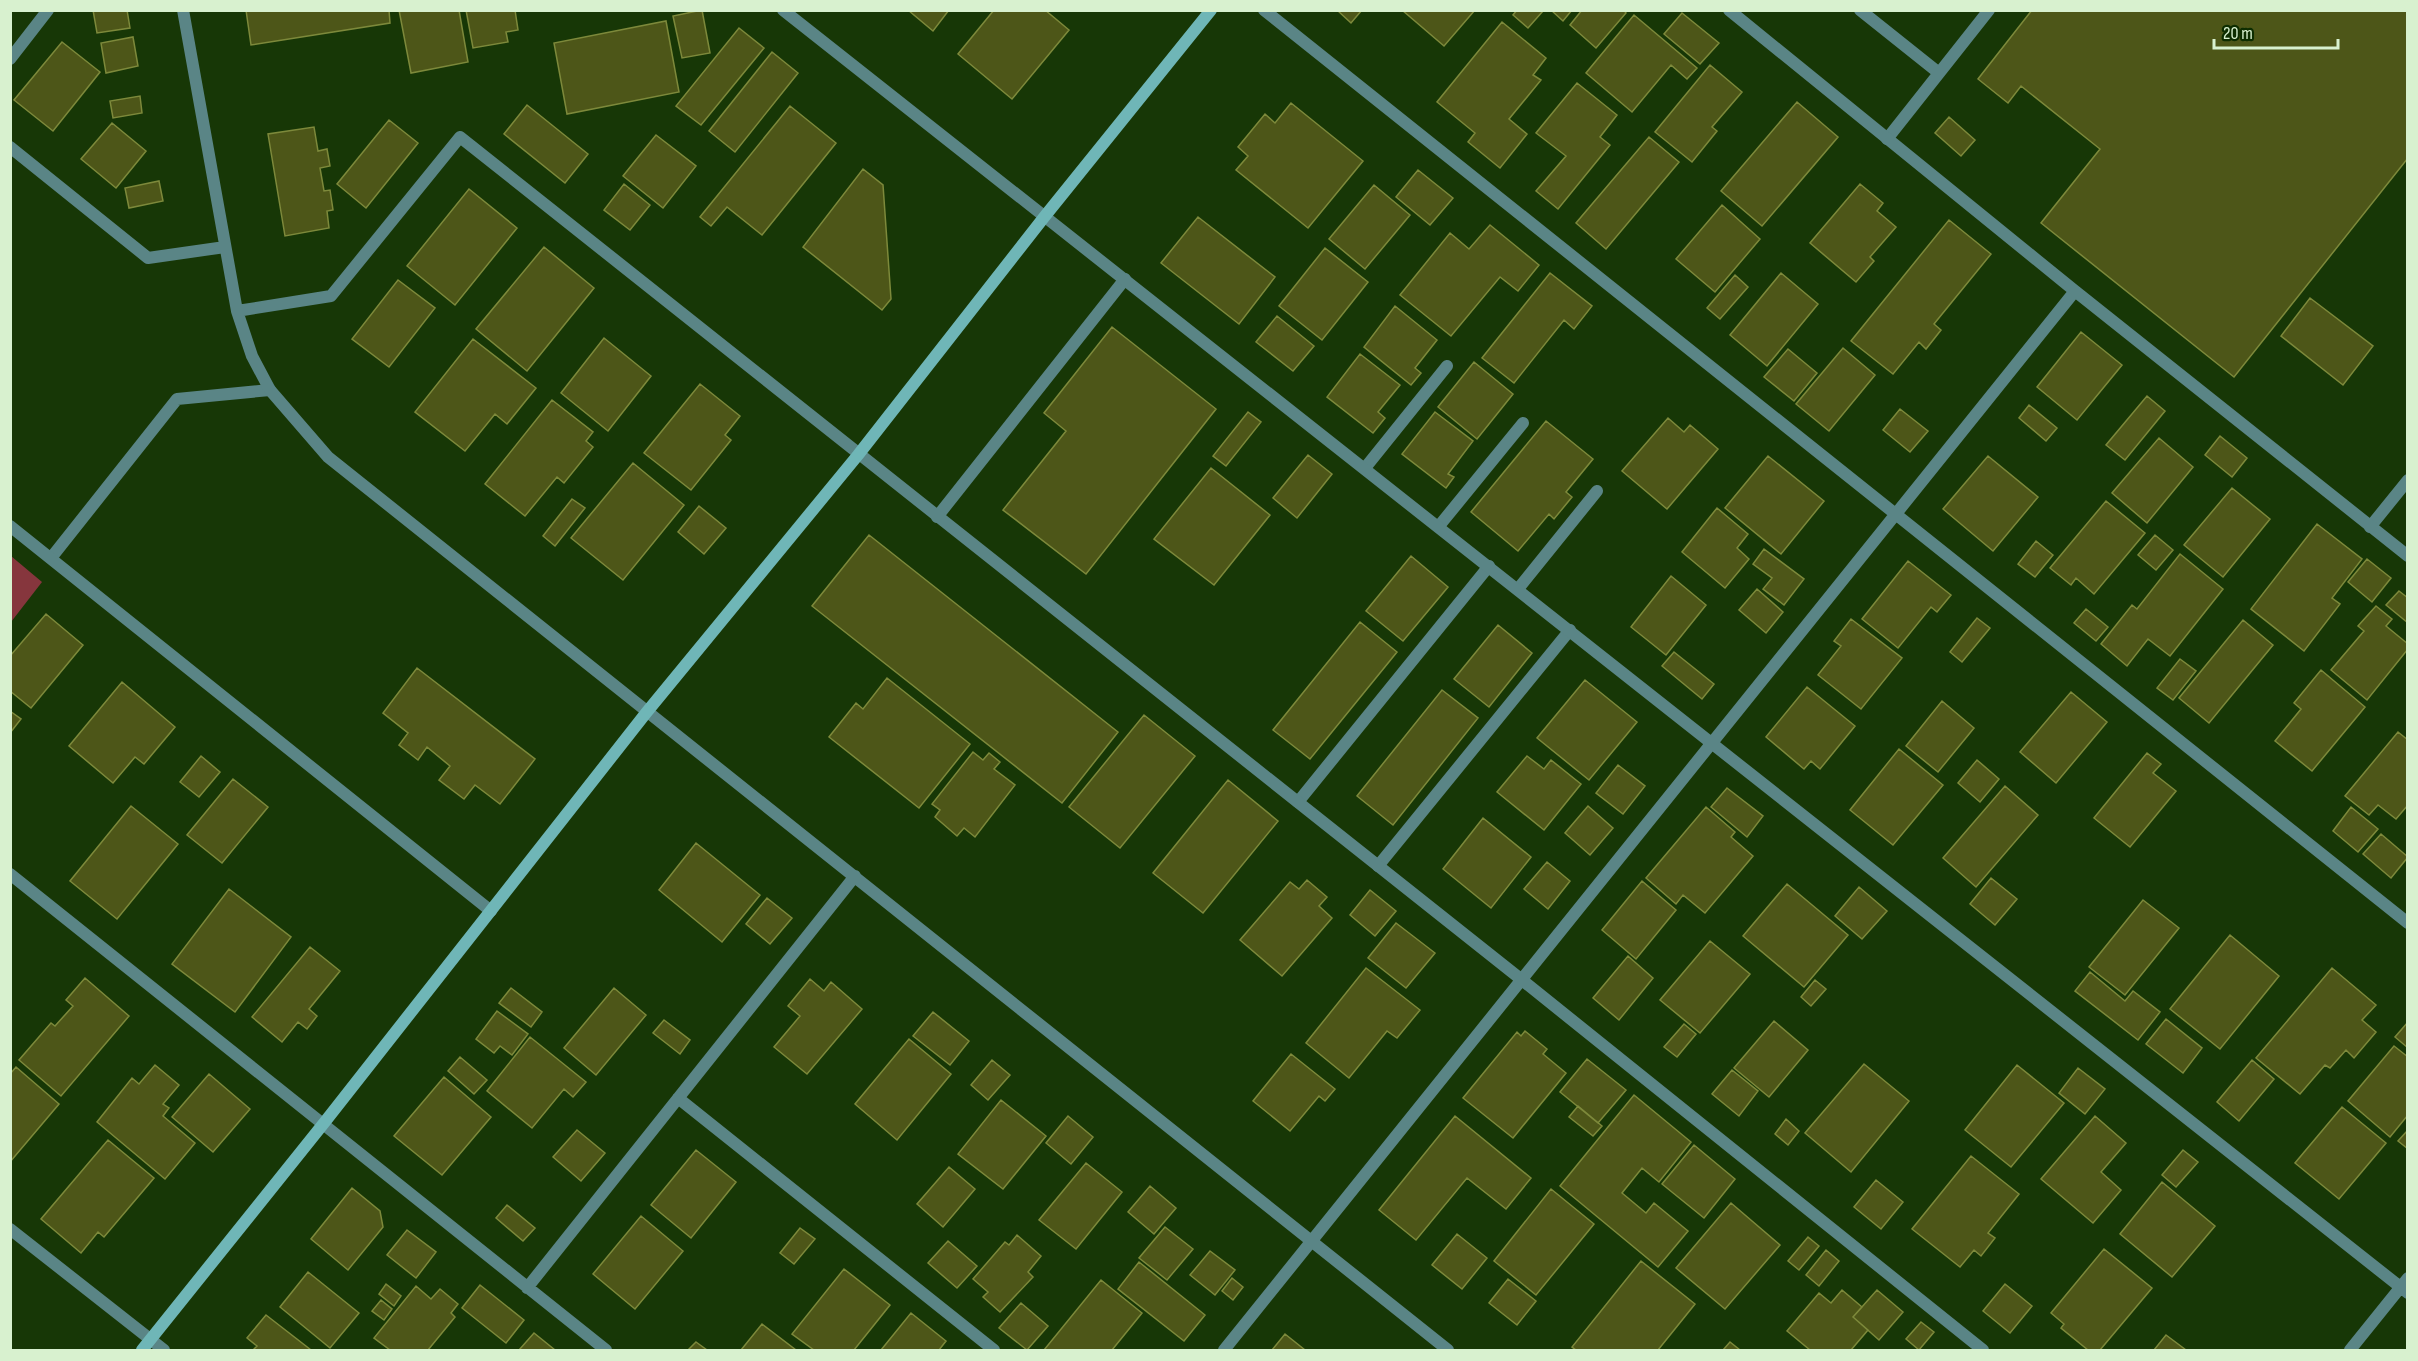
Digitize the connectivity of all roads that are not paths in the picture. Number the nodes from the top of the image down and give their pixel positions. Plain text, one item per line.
1 (48, 10) edge
2 (183, 10) edge
3 (783, 10) edge
4 (1211, 10) edge
5 (1264, 10) edge
6 (1729, 10) edge
7 (1860, 10) edge
8 (1989, 10) edge
9 (10, 59) edge
10 (1939, 73) junction
11 (1887, 139) junction
12 (10, 147) edge
13 (1045, 216) junction
14 (225, 248) junction
15 (1125, 279) junction
16 (2075, 291) junction
17 (237, 311) junction
18 (1448, 366) dead end
19 (270, 390) junction
20 (1523, 423) dead end
21 (858, 455) junction
22 (1365, 468) junction
23 (2408, 480) edge
24 (1597, 491) dead end
25 (1895, 515) junction
26 (937, 518) junction
27 (10, 526) edge
28 (1439, 526) junction
29 (2370, 526) junction
30 (2408, 556) edge
31 (51, 558) junction
32 (1489, 566) junction
33 (1518, 589) junction
34 (1570, 630) junction
35 (646, 713) junction
36 (1712, 742) junction
37 (1298, 802) junction
38 (1378, 866) junction
39 (10, 874) edge
40 (855, 876) junction
41 (491, 911) junction
42 (2408, 923) edge
43 (1522, 980) junction
44 (678, 1098) junction
45 (324, 1123) junction
46 (10, 1229) edge
47 (1310, 1240) junction
48 (2405, 1286) edge
49 (527, 1287) junction
50 (150, 1340) junction
51 (142, 1350) edge
52 (164, 1350) edge
53 (606, 1350) edge
54 (994, 1350) edge
55 (1224, 1350) edge
56 (1448, 1350) edge
57 (1983, 1350) edge
58 (2350, 1350) edge

1 - 9 street
2 - 14 street
3 - 13 street
4 - 13 street
5 - 25 street
6 - 11 street
7 - 10 street
8 - 10 street
10 - 11 street
11 - 16 street
12 - 14 street
13 - 15 street
13 - 21 street
14 - 17 street
15 - 22 street
15 - 26 street
16 - 25 street
16 - 29 street
17 - 19 street
17 - 21 street
18 - 22 street
19 - 31 street
19 - 35 street
20 - 28 street
21 - 26 street
21 - 35 street
22 - 28 street
23 - 29 street
24 - 33 street
25 - 36 street
25 - 42 street
26 - 37 street
27 - 31 street
28 - 32 street
29 - 30 street
31 - 41 street
32 - 33 street
32 - 37 street
33 - 34 street
34 - 36 street
34 - 38 street
35 - 40 street
35 - 41 street
36 - 43 street
36 - 48 street
37 - 38 street
38 - 43 street
39 - 45 street
40 - 44 street
40 - 47 street
41 - 45 street
43 - 47 street
43 - 57 street
44 - 49 street
44 - 54 street
45 - 49 street
45 - 50 street
46 - 50 street
47 - 55 street
47 - 56 street
48 - 58 street
49 - 53 street
50 - 51 street
50 - 52 street

